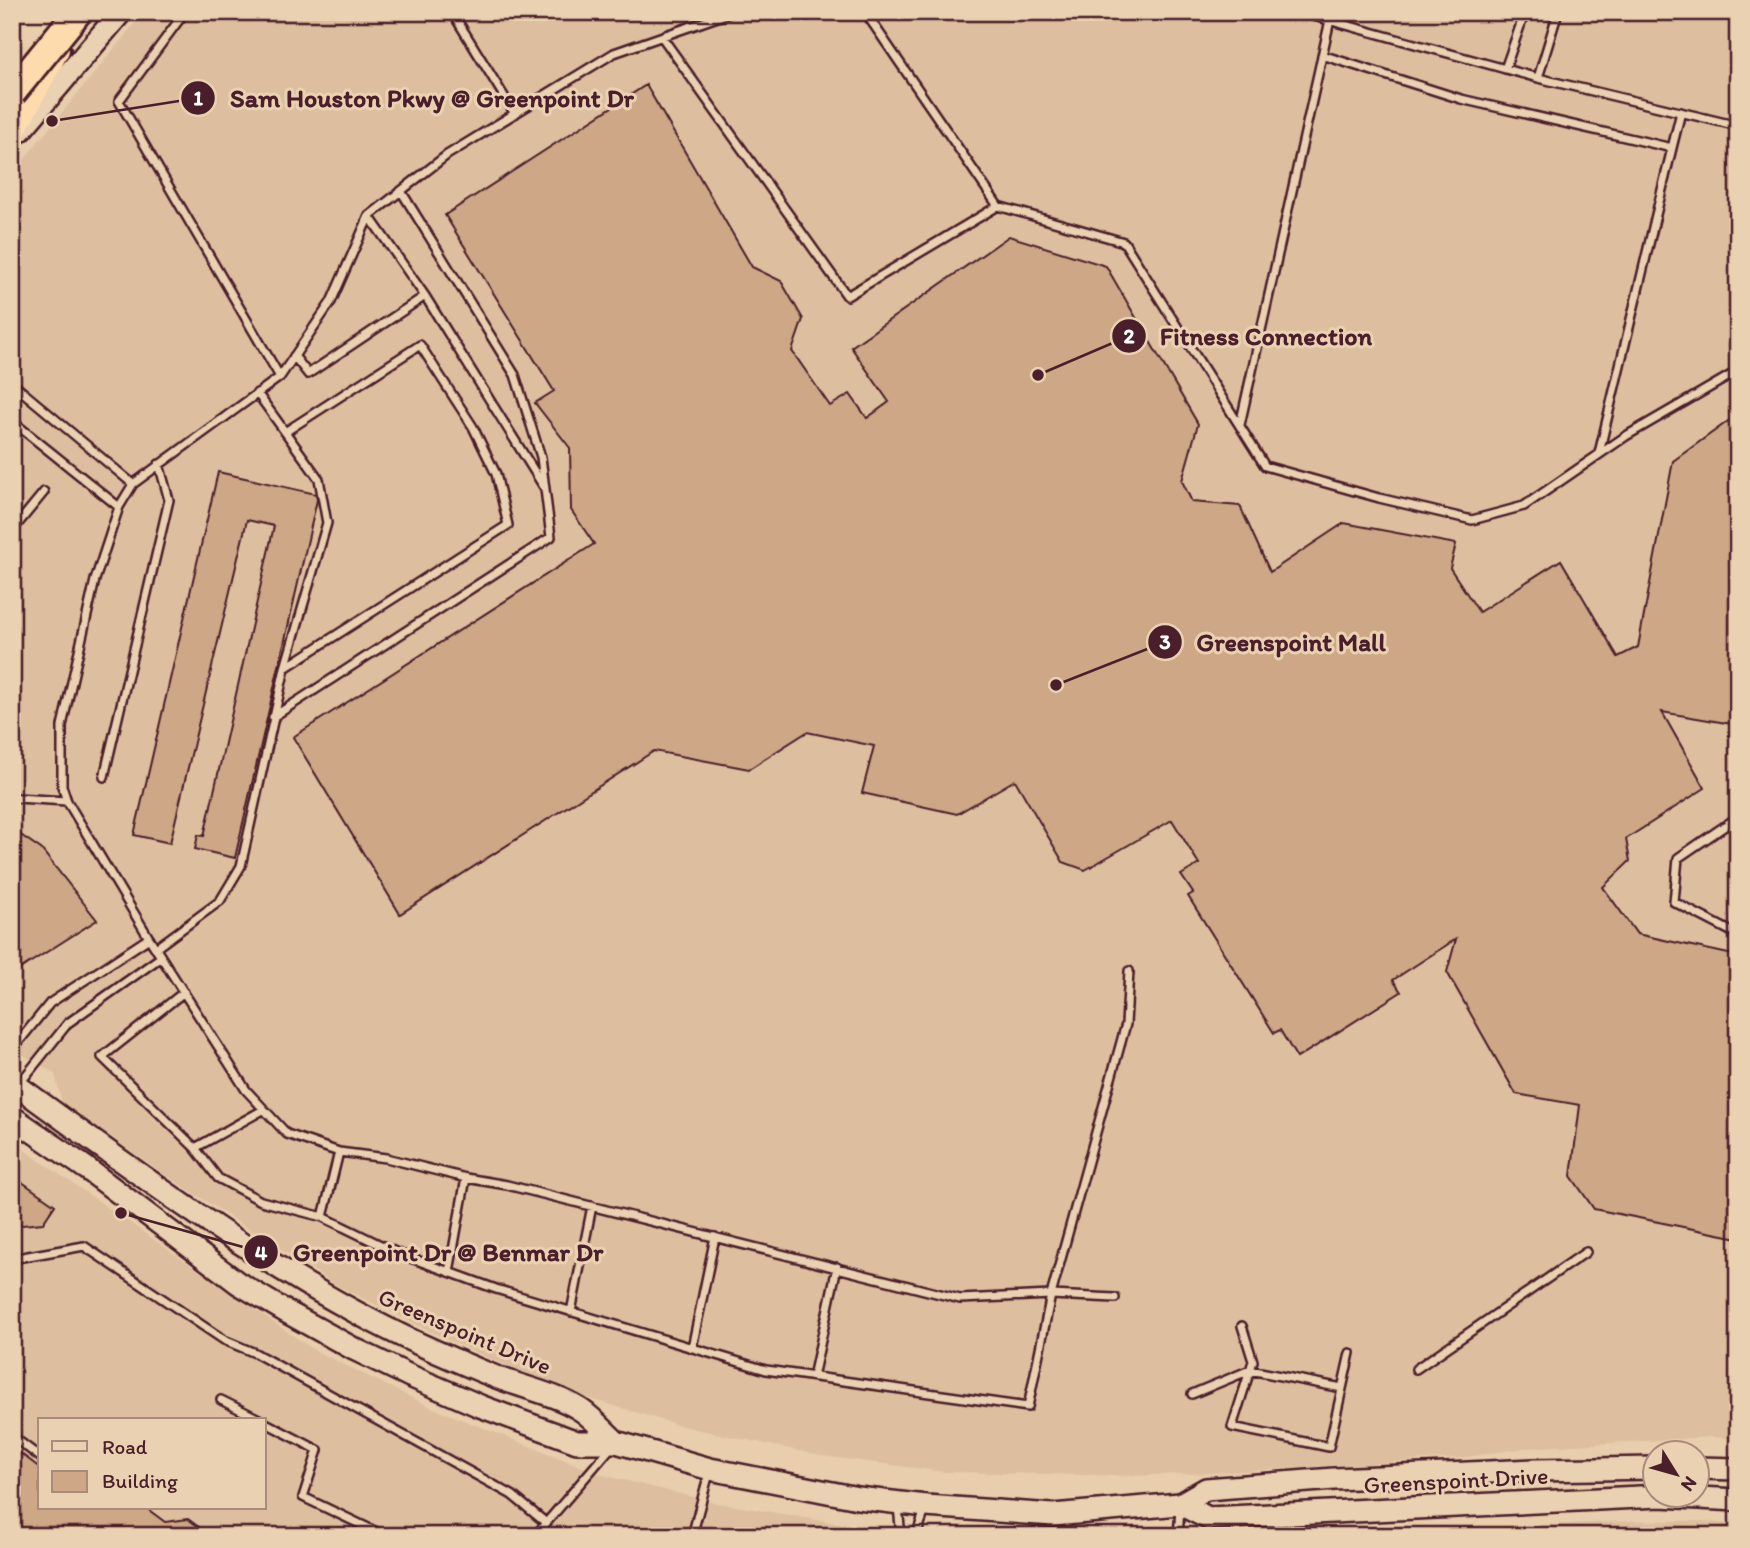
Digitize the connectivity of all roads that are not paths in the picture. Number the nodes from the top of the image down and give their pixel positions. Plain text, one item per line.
1 (77, 12) edge
2 (121, 12) edge
3 (185, 12) edge
4 (452, 12) edge
5 (732, 12) edge
6 (865, 12) edge
7 (1299, 12) edge
8 (1525, 12) edge
9 (1559, 12) edge
10 (1330, 20) junction
11 (662, 37) junction
12 (1322, 55) junction
13 (1505, 69) junction
14 (1538, 78) junction
15 (12, 93) edge
16 (1681, 112) junction
17 (515, 114) junction
18 (1738, 126) edge
19 (12, 131) edge
20 (12, 141) edge
21 (1672, 148) junction
22 (401, 191) junction
23 (998, 206) junction
24 (369, 216) junction
25 (425, 296) junction
26 (294, 356) junction
27 (1738, 371) edge
28 (280, 377) junction
29 (12, 383) edge
30 (257, 393) junction
31 (12, 421) edge
32 (1240, 425) junction
33 (285, 432) junction
34 (1599, 453) junction
35 (159, 464) junction
36 (133, 484) junction
37 (545, 489) junction
38 (44, 492) dead end
39 (120, 507) junction
40 (12, 531) edge
41 (285, 668) junction
42 (273, 717) junction
43 (104, 777) dead end
44 (12, 795) edge
45 (67, 801) junction
46 (1738, 817) edge
47 (1738, 935) edge
48 (149, 938) junction
49 (156, 948) junction
50 (161, 957) junction
51 (1129, 971) dead end
52 (184, 992) junction
53 (12, 1051) edge
54 (14, 1087) edge
55 (263, 1110) junction
56 (12, 1117) edge
57 (195, 1148) junction
58 (339, 1152) junction
59 (466, 1178) junction
60 (592, 1206) junction
61 (324, 1217) junction
62 (715, 1237) junction
63 (1586, 1252) dead end
64 (12, 1255) edge
65 (837, 1268) junction
66 (449, 1272) junction
67 (1051, 1295) junction
68 (1115, 1298) dead end
69 (571, 1312) junction
70 (1242, 1326) dead end
71 (692, 1348) junction
72 (1350, 1353) dead end
73 (1416, 1368) dead end
74 (1250, 1370) junction
75 (813, 1377) junction
76 (1342, 1388) junction
77 (1192, 1394) dead end
78 (221, 1400) dead end
79 (256, 1418) edge
80 (266, 1423) edge
81 (12, 1436) edge
82 (615, 1442) junction
83 (38, 1456) edge
84 (1642, 1468) edge
85 (1712, 1468) edge
86 (710, 1469) junction
87 (1738, 1469) edge
88 (1738, 1500) edge
89 (897, 1503) junction
90 (1180, 1504) junction
91 (926, 1506) junction
92 (545, 1522) junction
93 (692, 1534) edge
94 (385, 1536) edge
95 (535, 1536) edge
96 (707, 1536) edge
97 (901, 1536) edge
98 (916, 1536) edge
99 (1178, 1536) edge

1 - 15 highway, bridge
1 - 19 highway
2 - 20 street
3 - 28 lane
4 - 17 lane
5 - 11 lane
6 - 23 lane
7 - 10 lane
8 - 13 lane
9 - 14 lane
10 - 12 lane
10 - 13 lane
11 - 17 lane
11 - 23 lane
12 - 21 lane
12 - 32 lane
13 - 14 lane
14 - 16 lane
16 - 18 lane
16 - 21 lane
17 - 22 lane
21 - 34 lane
22 - 24 lane
22 - 37 lane
23 - 32 lane
24 - 25 lane
24 - 26 lane
25 - 26 lane
25 - 37 lane
26 - 28 lane
27 - 34 lane
28 - 30 lane
29 - 36 lane
30 - 33 lane
30 - 35 lane
31 - 39 lane
32 - 34 lane
33 - 41 lane
33 - 41 lane
35 - 36 lane
35 - 43 lane
36 - 39 lane
37 - 42 lane
38 - 40 lane
39 - 45 lane
41 - 42 lane
42 - 49 lane
44 - 45 lane
45 - 48 lane
46 - 47 lane
48 - 49 lane
48 - 53 lane
49 - 50 lane
50 - 52 lane
50 - 54 lane
51 - 67 lane
52 - 55 lane
52 - 57 lane
54 - 82 street, Greenspoint Drive
55 - 57 lane
55 - 58 lane
56 - 82 street, Greenspoint Drive
57 - 61 lane
58 - 59 lane
58 - 61 lane
59 - 60 lane
59 - 66 lane
60 - 62 lane
60 - 69 lane
61 - 66 lane
62 - 65 lane
62 - 71 lane
63 - 73 lane
64 - 92 lane
65 - 67 lane
65 - 75 lane
66 - 69 lane
67 - 68 lane
67 - 75 lane
69 - 71 lane
70 - 74 lane
71 - 75 lane
72 - 76 lane
74 - 76 lane
74 - 76 lane
74 - 77 lane
78 - 79 lane
80 - 94 lane
81 - 83 lane
82 - 86 street, Greenspoint Drive
82 - 92 lane
84 - 90 street, Greenspoint Drive
85 - 87 street
86 - 89 street, Greenspoint Drive
86 - 93 lane
88 - 90 street, Greenspoint Drive
89 - 91 street, Greenspoint Drive
89 - 97 lane
90 - 91 street, Greenspoint Drive
90 - 99 lane
91 - 98 lane
92 - 95 lane
93 - 96 lane

